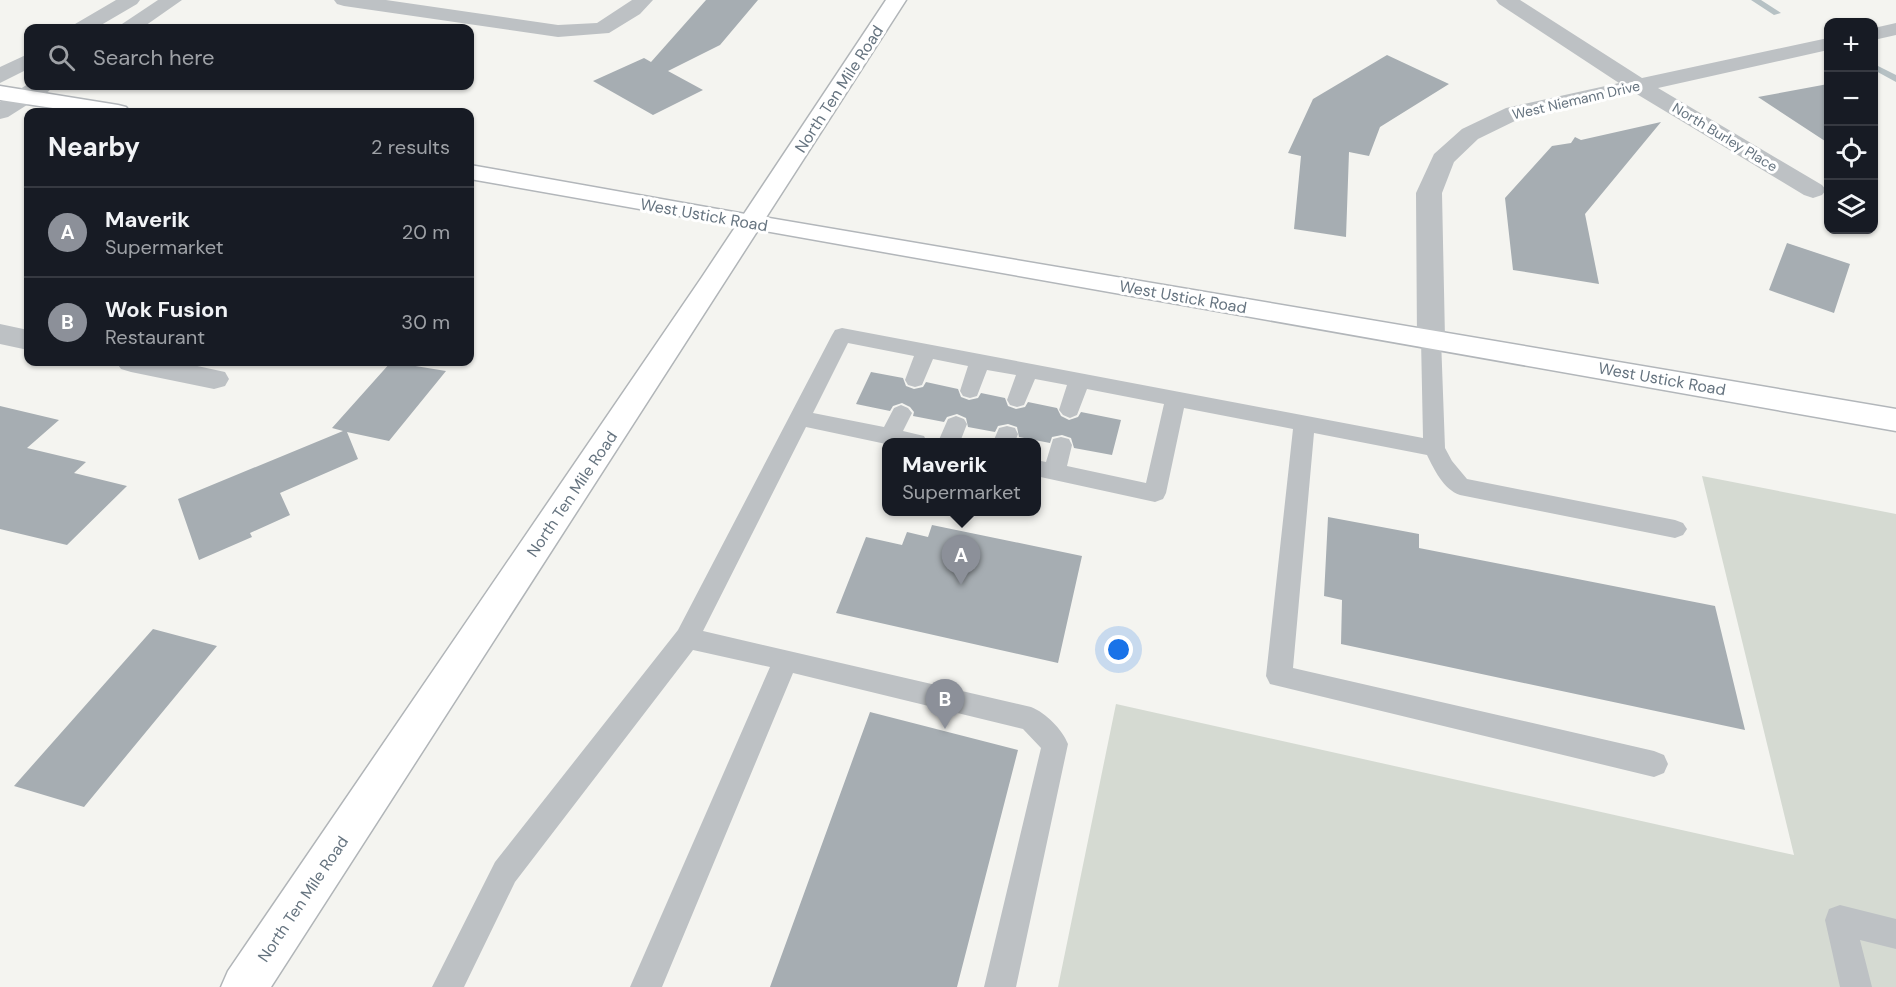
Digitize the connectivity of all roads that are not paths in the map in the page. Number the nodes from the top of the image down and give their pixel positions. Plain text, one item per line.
1 (130, 0) edge
2 (172, 0) edge
3 (344, 0) edge
4 (643, 0) edge
5 (896, 0) edge
6 (1506, 0) edge
7 (89, 24) edge
8 (135, 24) edge
9 (1896, 29) edge
10 (1878, 33) edge
11 (1824, 45) edge
12 (24, 62) edge
13 (0, 76) edge
14 (1637, 85) junction
15 (32, 91) edge
16 (0, 93) edge
17 (102, 108) edge
18 (0, 112) edge
19 (474, 173) edge
20 (1813, 190) dead end
21 (751, 223) junction
22 (0, 334) edge
23 (24, 339) edge
24 (1431, 339) junction
25 (926, 351) junction
26 (980, 361) junction
27 (151, 366) edge
28 (1028, 370) junction
29 (214, 379) dead end
30 (915, 380) dead end
31 (1079, 380) junction
32 (970, 391) dead end
33 (1176, 398) junction
34 (1017, 400) dead end
35 (1070, 410) dead end
36 (901, 413) dead end
37 (800, 418) junction
38 (1896, 420) edge
39 (1304, 423) junction
40 (890, 437) junction
41 (895, 438) edge
42 (1060, 445) dead end
43 (1434, 448) junction
44 (1045, 470) edge
45 (1676, 529) dead end
46 (687, 638) junction
47 (786, 660) junction
48 (1654, 764) dead end
49 (1896, 934) edge
50 (244, 987) edge
51 (448, 987) edge
52 (646, 987) edge
53 (1000, 987) edge
54 (1856, 987) edge

1 - 7 street
2 - 8 street
3 - 4 street
5 - 21 main road, North Ten Mile Road
6 - 14 street, North Burley Place
9 - 10 street
11 - 14 street, West Niemann Drive
12 - 13 street
14 - 20 street, North Burley Place
14 - 24 street, West Niemann Drive
15 - 16 main road
15 - 17 main road
15 - 18 street
19 - 21 main road, West Ustick Road
21 - 24 main road, West Ustick Road
21 - 50 main road, North Ten Mile Road
22 - 23 street
24 - 38 main road, West Ustick Road
24 - 43 lane
25 - 26 lane
25 - 30 lane
25 - 37 lane
26 - 28 lane
26 - 32 lane
27 - 29 street
28 - 31 lane
28 - 34 lane
31 - 33 lane
31 - 35 lane
33 - 39 lane
33 - 44 lane
36 - 40 lane
37 - 40 lane
37 - 46 lane
39 - 43 lane
39 - 48 lane
40 - 41 lane
42 - 44 lane
43 - 45 lane
46 - 47 lane
46 - 51 lane
47 - 52 lane
47 - 53 lane
49 - 54 lane

